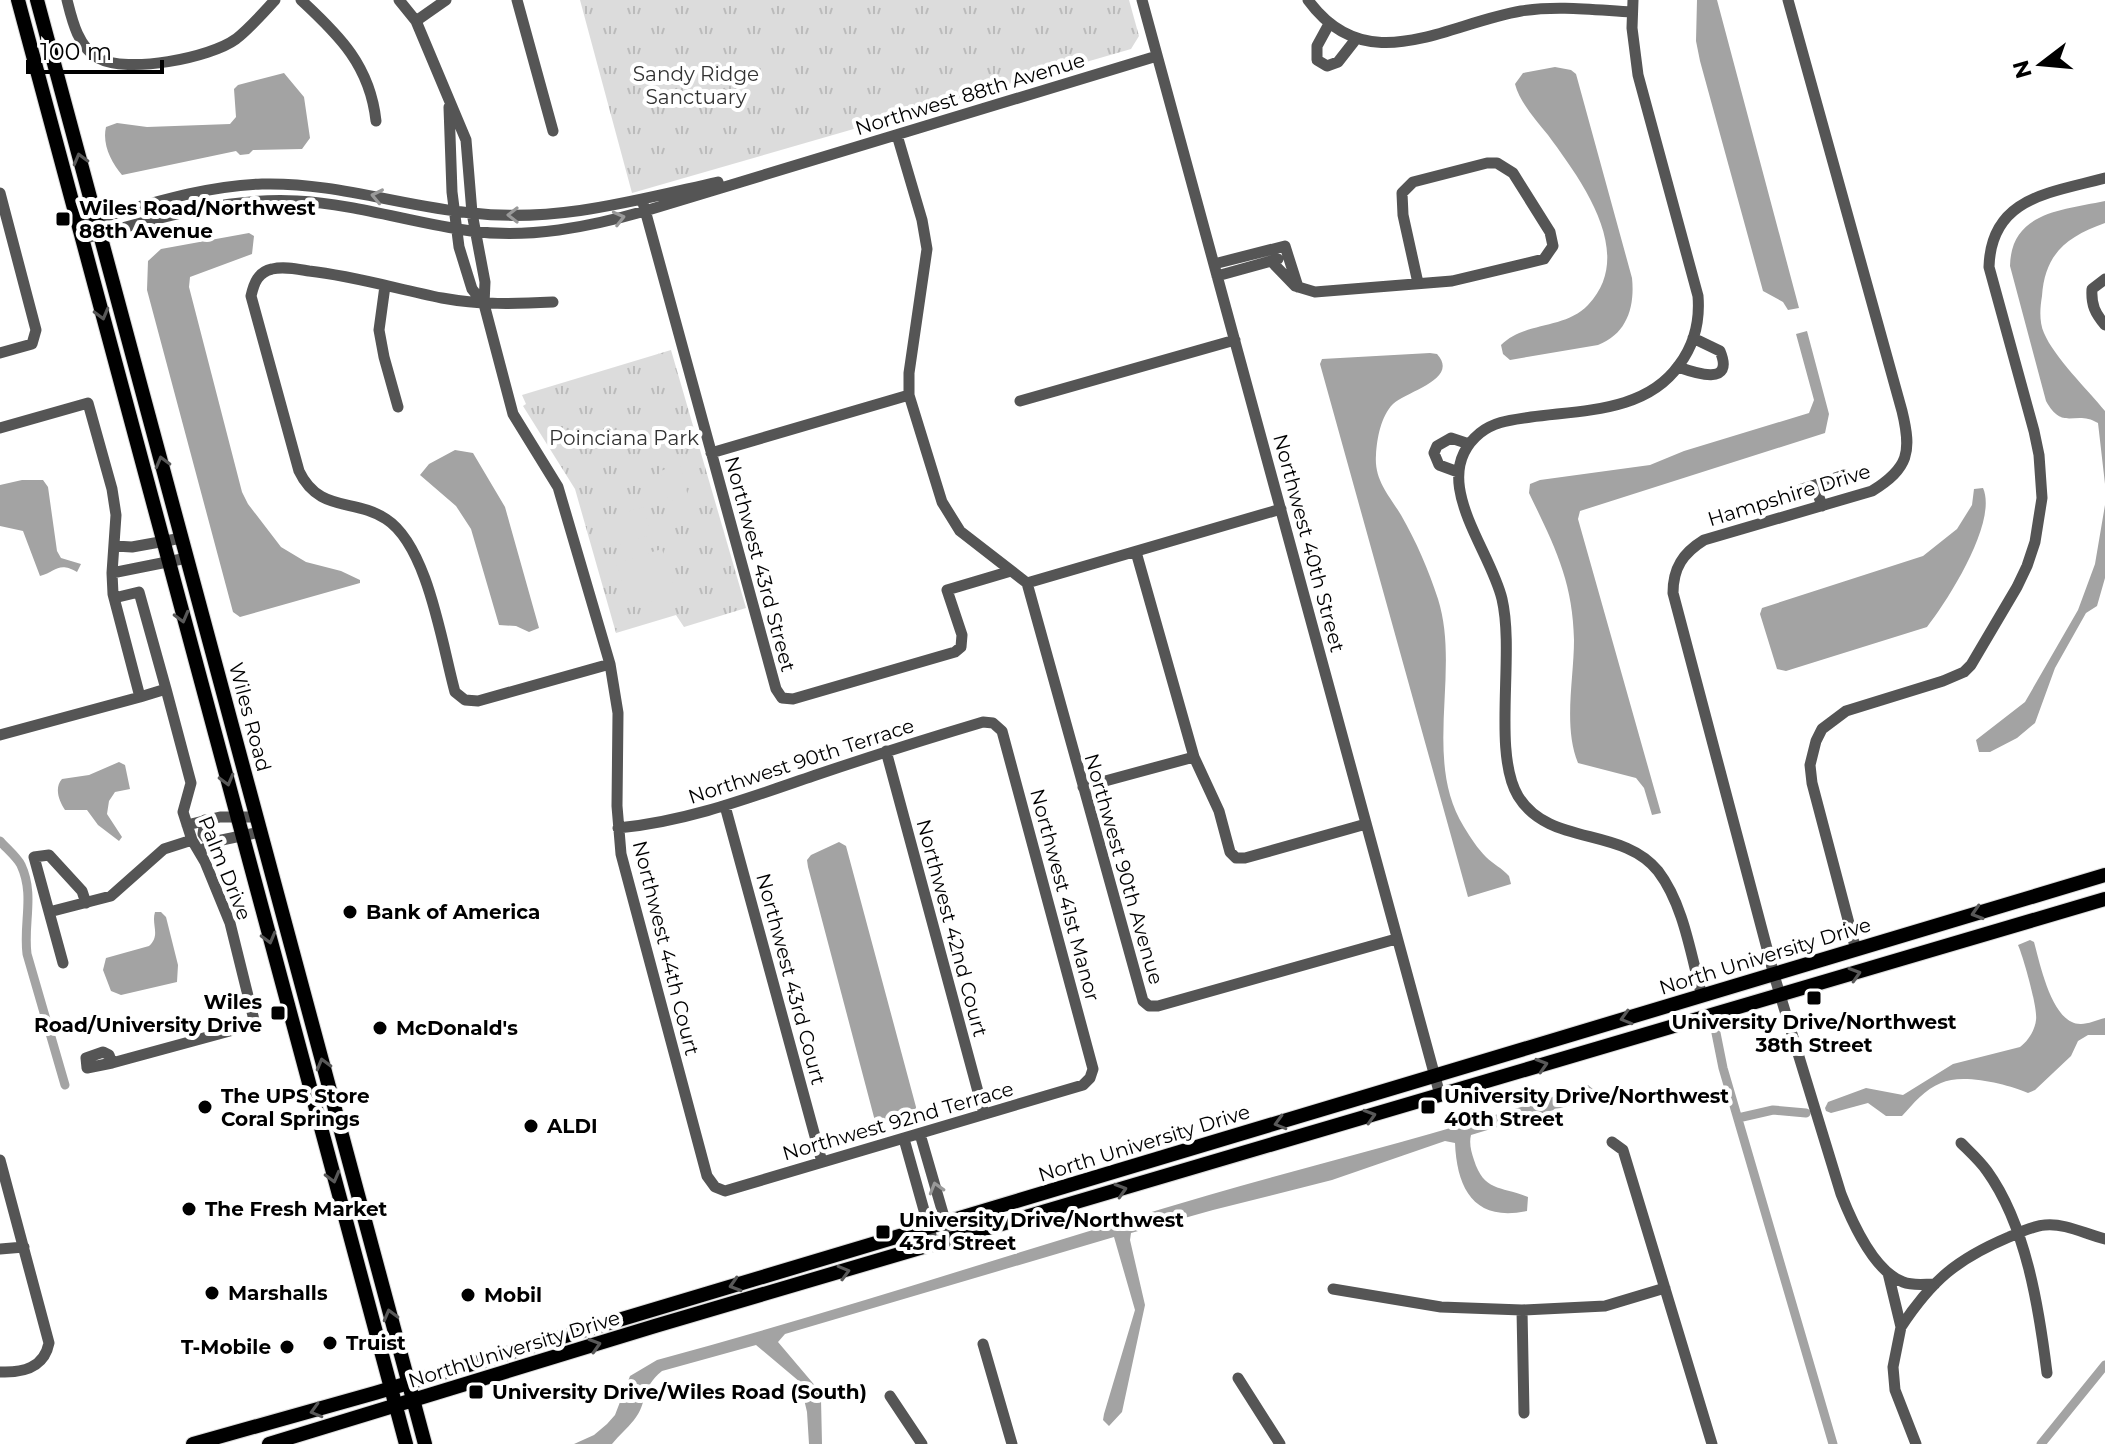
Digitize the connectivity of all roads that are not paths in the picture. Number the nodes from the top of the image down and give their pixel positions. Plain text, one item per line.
1 (18, 0) edge
2 (37, 0) edge
3 (67, 0) edge
4 (275, 0) edge
5 (301, 0) edge
6 (399, 0) edge
7 (446, 0) edge
8 (517, 0) edge
9 (1142, 0) edge
10 (1308, 0) edge
11 (1788, 0) edge
12 (1632, 6) edge
13 (416, 21) junction
14 (1329, 24) junction
15 (1356, 39) junction
16 (1157, 56) junction
17 (448, 98) junction
18 (376, 121) dead end
19 (553, 131) dead end
20 (897, 135) junction
21 (793, 165) junction
22 (2105, 178) edge
23 (0, 193) edge
24 (642, 199) junction
25 (454, 211) junction
26 (645, 211) junction
27 (472, 213) junction
28 (78, 224) junction
29 (98, 226) junction
30 (456, 229) junction
31 (474, 231) junction
32 (82, 239) junction
33 (1288, 256) junction
34 (1271, 261) junction
35 (1216, 270) junction
36 (2105, 279) edge
37 (1418, 283) junction
38 (385, 286) junction
39 (1299, 287) junction
40 (553, 302) dead end
41 (484, 304) junction
42 (2105, 325) edge
43 (1693, 338) junction
44 (1235, 340) junction
45 (0, 353) edge
46 (1678, 367) junction
47 (909, 395) junction
48 (1020, 401) dead end
49 (398, 407) dead end
50 (0, 428) edge
51 (1469, 444) junction
52 (711, 453) junction
53 (1844, 475) dead end
54 (1458, 478) junction
55 (1815, 485) junction
56 (1802, 489) dead end
57 (1822, 506) junction
58 (1281, 509) junction
59 (182, 538) junction
60 (162, 542) junction
61 (115, 546) junction
62 (132, 547) junction
63 (1136, 552) junction
64 (187, 558) junction
65 (167, 561) junction
66 (140, 569) junction
67 (1011, 571) junction
68 (112, 573) junction
69 (1027, 583) junction
70 (114, 598) junction
71 (610, 664) junction
72 (166, 689) junction
73 (140, 697) junction
74 (993, 723) joint
75 (0, 735) edge
76 (886, 751) junction
77 (1194, 757) junction
78 (1083, 787) junction
79 (725, 806) junction
80 (237, 817) junction
81 (256, 817) junction
82 (205, 820) junction
83 (1366, 824) junction
84 (187, 825) junction
85 (618, 828) junction
86 (260, 832) junction
87 (242, 836) junction
88 (192, 840) junction
89 (217, 841) junction
90 (199, 852) junction
91 (2105, 875) edge
92 (2029, 897) junction
93 (2105, 899) edge
94 (86, 903) junction
95 (2007, 904) junction
96 (49, 912) junction
97 (2036, 920) junction
98 (2014, 927) junction
99 (1396, 939) junction
100 (1856, 950) junction
101 (63, 963) dead end
102 (1774, 975) junction
103 (1702, 996) junction
104 (1780, 996) junction
105 (112, 1063) dead end
106 (1435, 1077) junction
107 (1090, 1078) joint
108 (1440, 1095) junction
109 (984, 1114) junction
110 (920, 1134) junction
111 (904, 1139) junction
112 (1612, 1142) dead end
113 (1961, 1143) dead end
114 (0, 1160) edge
115 (822, 1162) junction
116 (715, 1187) joint
117 (946, 1223) junction
118 (929, 1228) junction
119 (2018, 1233) junction
120 (2105, 1239) edge
121 (951, 1241) junction
122 (934, 1246) junction
123 (24, 1247) junction
124 (0, 1249) edge
125 (1888, 1273) junction
126 (1935, 1284) junction
127 (1665, 1288) junction
128 (1333, 1289) dead end
129 (669, 1305) junction
130 (1522, 1310) junction
131 (655, 1326) junction
132 (1901, 1327) junction
133 (983, 1344) dead end
134 (0, 1372) edge
135 (2047, 1373) dead end
136 (1238, 1378) dead end
137 (409, 1383) junction
138 (391, 1388) junction
139 (890, 1396) dead end
140 (413, 1401) junction
141 (395, 1406) junction
142 (1524, 1413) dead end
143 (193, 1444) edge
144 (269, 1444) edge
145 (406, 1444) edge
146 (425, 1444) edge
147 (922, 1444) edge
148 (1012, 1444) edge
149 (1280, 1444) edge
150 (1712, 1444) edge
151 (1916, 1444) edge

1 - 28 main road, Wiles Road
29 -> 2 main road, Wiles Road
3 - 4 street
5 - 18 street
6 - 13 street, Northwest 44th Court
7 - 13 street
8 - 19 street
9 - 16 street, Northwest 40th Street
10 - 14 street
11 - 57 street, Hampshire Drive
12 - 15 street
12 - 43 street
13 - 17 street, Northwest 44th Court
14 - 15 street
14 - 15 street
16 - 20 street, Northwest 88th Avenue
16 - 35 street, Northwest 40th Street
17 - 25 street, Northwest 44th Court
17 - 27 street, Northwest 44th Court
20 - 21 street, Northwest 88th Avenue
20 - 47 street
21 - 24 street, Northwest 88th Avenue
21 - 26 street, Northwest 88th Avenue
22 - 100 street
23 - 45 street
24 - 26 street, Northwest 43rd Street
24 -> 27 street, Northwest 88th Avenue
25 - 27 street, Northwest 88th Avenue
25 -> 29 street, Northwest 88th Avenue
25 - 30 street, Northwest 44th Court
31 -> 26 street, Northwest 88th Avenue
26 - 52 street, Northwest 43rd Street
27 - 31 street, Northwest 44th Court
28 - 29 street
28 - 32 main road, Wiles Road
29 - 30 street, Northwest 88th Avenue
29 - 32 street
59 -> 29 main road, Wiles Road
30 - 31 street, Northwest 88th Avenue
30 - 41 street, Northwest 44th Court
31 - 41 street, Northwest 44th Court
32 -> 60 main road, Wiles Road
33 - 34 street
33 - 35 street
33 - 39 street
34 - 35 street
34 - 39 street
35 - 44 street, Northwest 40th Street
36 - 42 street
37 - 37 street
37 - 39 street
38 - 41 street
38 - 49 street
38 - 71 street
40 - 41 street
41 - 71 street, Northwest 44th Court
43 - 46 street
43 - 46 street
44 - 48 street
44 - 58 street, Northwest 40th Street
46 - 51 street
47 - 52 street
47 - 67 street
50 - 61 street
51 - 54 street
51 - 54 street
52 - 67 street, Northwest 43rd Street
53 - 55 street
54 - 103 street
55 - 56 street
55 - 57 street
57 - 102 street, Hampshire Drive
58 - 63 street
58 - 83 street, Northwest 40th Street
59 - 60 street
59 - 64 main road, Wiles Road
60 - 62 street
60 - 65 main road, Wiles Road
61 - 62 street
61 - 68 street
62 - 66 street
63 - 69 street
63 - 77 street
64 - 65 street
64 - 81 main road, Wiles Road
65 - 66 street
65 -> 80 main road, Wiles Road
66 - 68 street
67 - 69 street
68 - 70 street
69 - 78 street, Northwest 90th Avenue
70 - 72 street, Palm Drive
70 - 73 street
71 - 85 street, Northwest 44th Court
72 - 73 street
72 - 84 street, Palm Drive
73 - 75 street
74 - 76 street, Northwest 90th Terrace
74 - 107 street, Northwest 41st Manor
76 - 79 street, Northwest 90th Terrace
76 - 109 street, Northwest 42nd Court
77 - 78 street
77 - 83 street
78 - 99 street, Northwest 90th Avenue
79 - 85 street, Northwest 90th Terrace
79 - 115 street, Northwest 43rd Court
80 - 81 street
80 - 82 street
80 - 87 main road, Wiles Road
81 - 86 main road, Wiles Road
82 - 84 street
82 - 89 street
83 - 99 street, Northwest 40th Street
84 - 88 street, Palm Drive
85 - 116 street, Northwest 44th Court
86 - 87 street
137 -> 86 main road, Wiles Road
87 - 89 street
87 -> 138 main road, Wiles Road
88 - 90 street, Palm Drive
88 - 94 street
89 - 90 street
90 - 105 street, Palm Drive
91 - 92 main road, North University Drive
92 - 95 main road, North University Drive
92 - 97 main road
93 - 97 main road, North University Drive
94 - 96 street
94 - 96 street
95 - 98 main road
95 -> 100 main road, North University Drive
96 - 101 street
97 - 98 main road, North University Drive
104 -> 98 main road, North University Drive
99 - 106 street, Northwest 40th Street
100 - 102 main road, North University Drive
102 - 103 main road, North University Drive
102 - 104 street
103 -> 106 main road, North University Drive
108 -> 104 main road, North University Drive
104 - 125 street
106 - 108 street, Northwest 40th Street
106 -> 117 main road, North University Drive
107 - 109 street, Northwest 92nd Terrace
121 -> 108 main road, North University Drive
109 - 110 street, Northwest 92nd Terrace
110 - 111 street, Northwest 92nd Terrace
117 -> 110 street
111 - 115 street, Northwest 92nd Terrace
111 - 118 street
112 - 127 street
113 - 119 street
114 - 123 street
115 - 116 street, Northwest 92nd Terrace
117 - 118 main road, North University Drive
117 - 121 street
118 - 122 street
118 -> 129 main road, North University Drive
119 - 120 street
119 - 126 street
119 - 135 street
121 - 122 main road, North University Drive
131 -> 122 main road, North University Drive
123 - 124 street
123 - 134 street
125 - 126 street
125 - 132 street
126 - 132 street
127 - 130 street
127 - 150 street
128 - 130 street
129 - 131 main road
129 - 137 main road, North University Drive
130 - 142 street
140 -> 131 main road, North University Drive
132 - 151 street
133 - 148 street
136 - 149 street
137 - 138 main road, North University Drive
137 - 140 main road, Wiles Road
138 - 141 main road, Wiles Road
138 -> 143 main road, North University Drive
139 - 147 street
140 - 141 main road, North University Drive
140 - 146 main road, Wiles Road
141 - 144 main road, North University Drive
141 - 145 main road, Wiles Road

